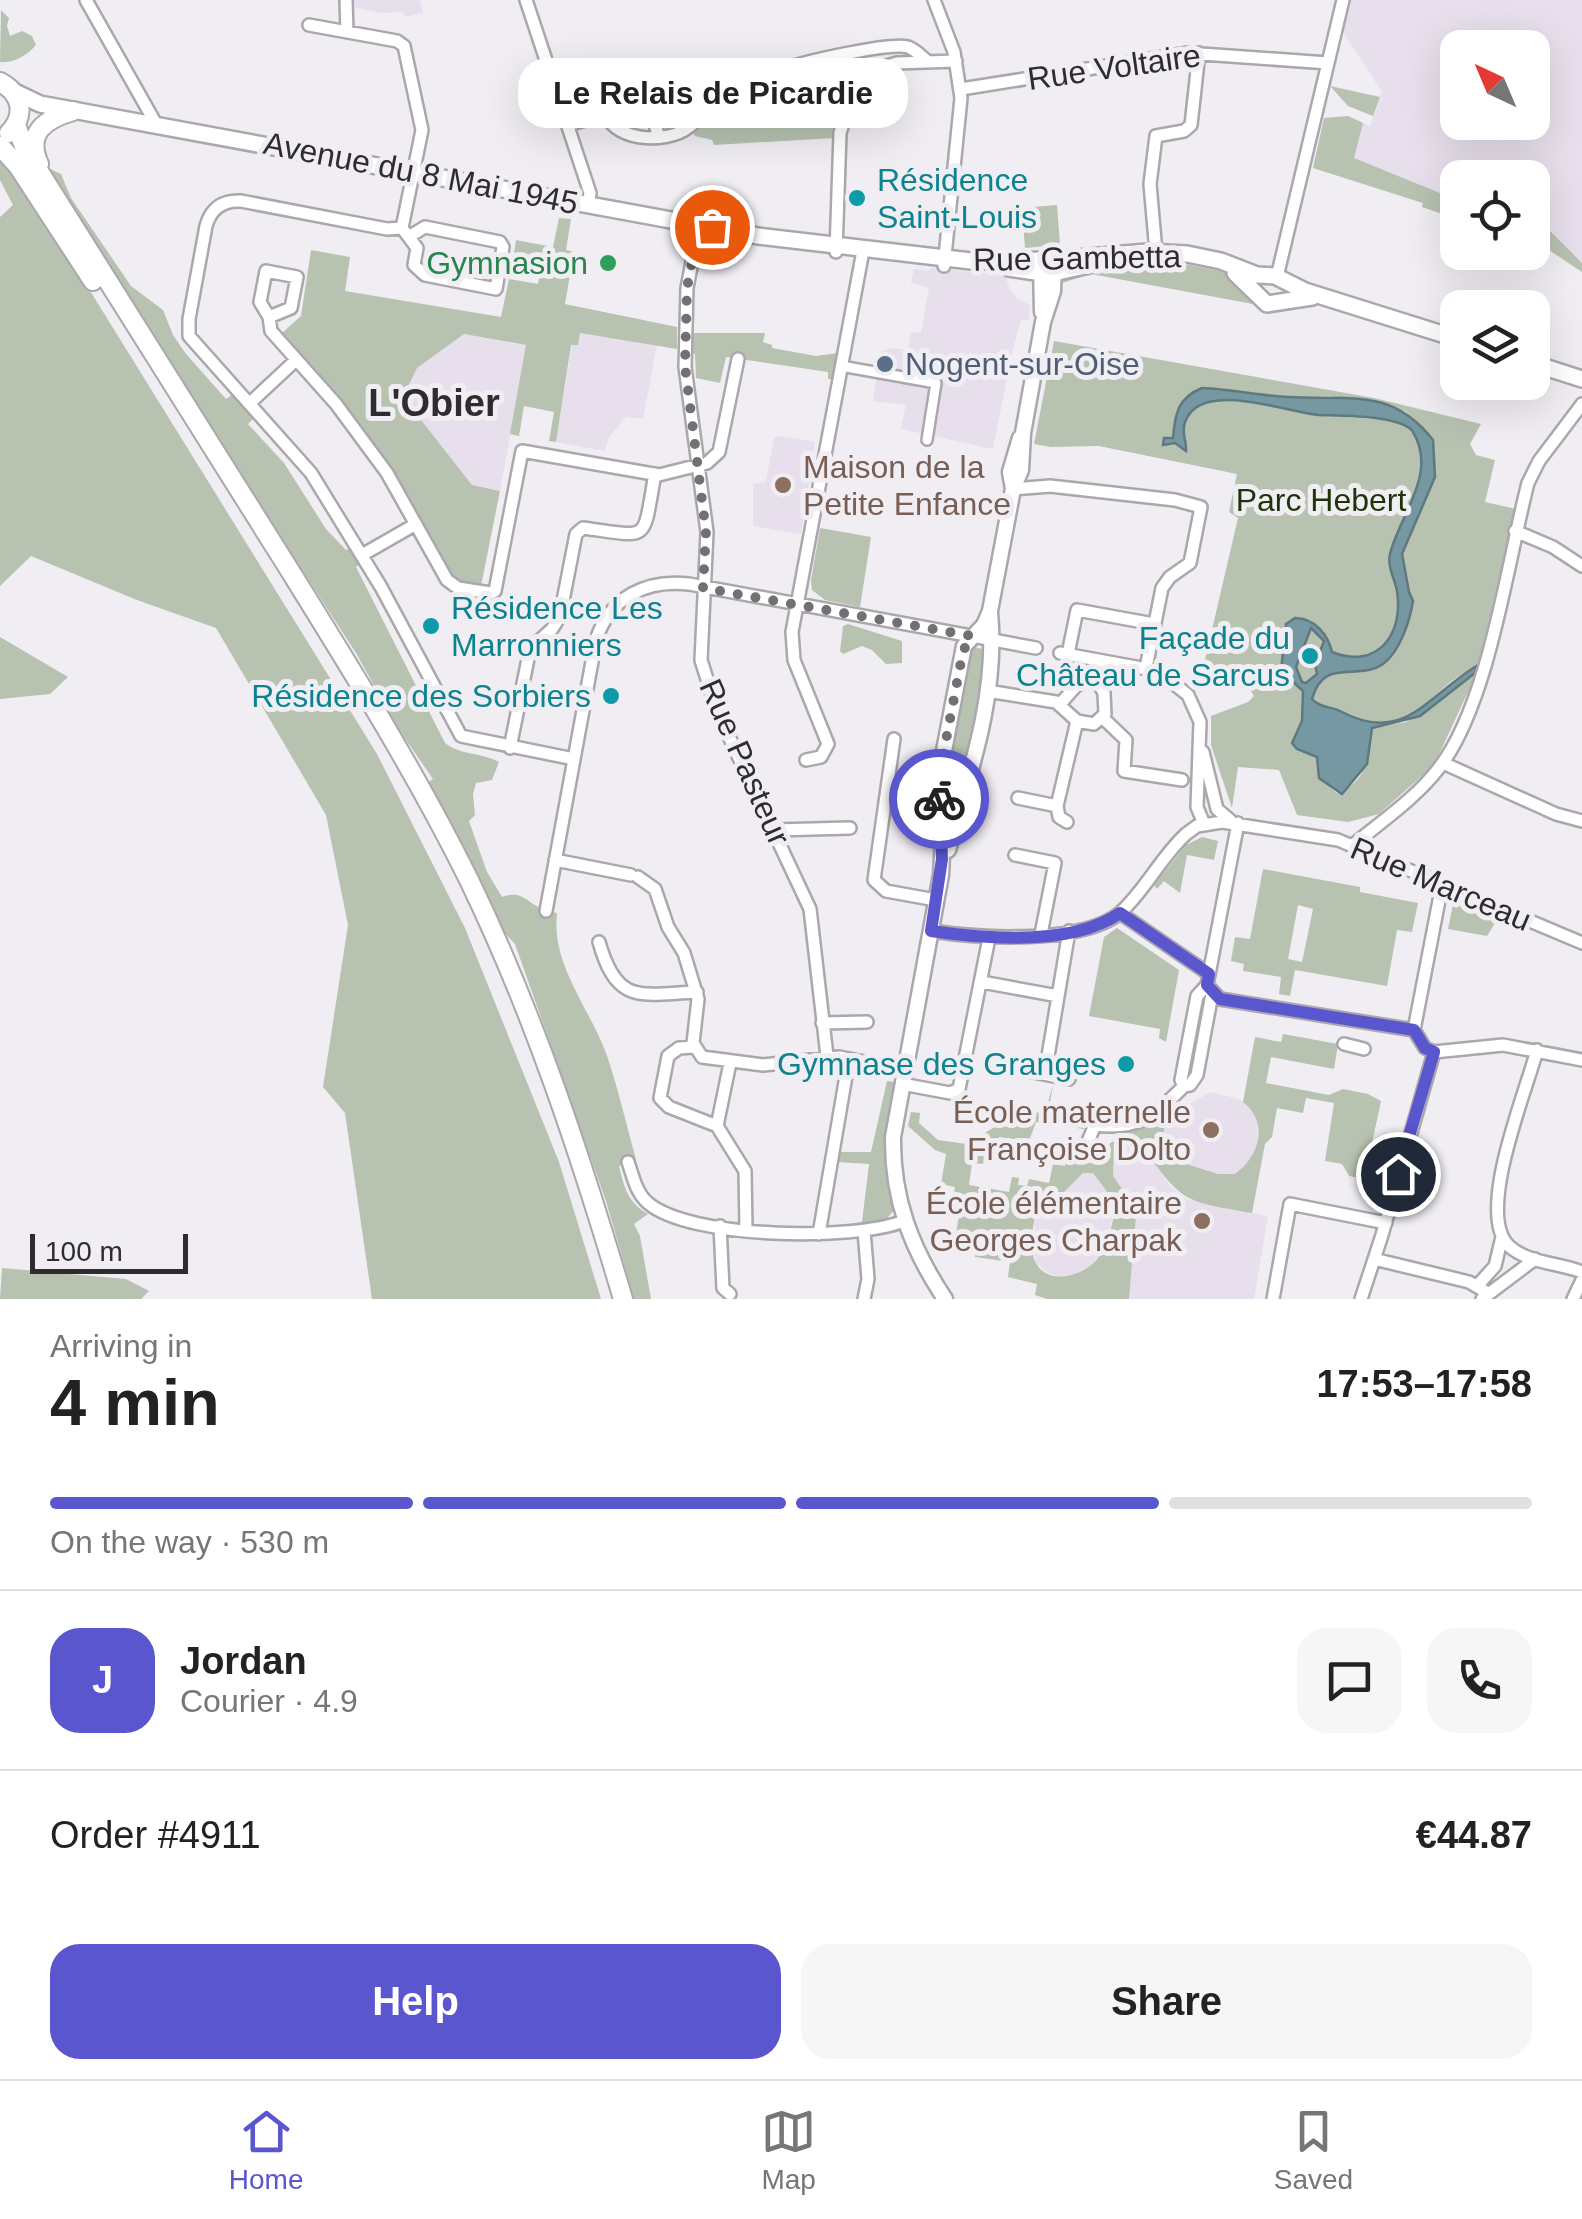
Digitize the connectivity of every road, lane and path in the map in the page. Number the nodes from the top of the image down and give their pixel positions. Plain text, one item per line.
1 (86, 0) edge
2 (346, 0) edge
3 (526, 0) edge
4 (934, 0) edge
5 (1342, 0) edge
6 (308, 25) dead end
7 (347, 32) junction
8 (1199, 53) junction
9 (840, 56) junction
10 (928, 61) junction
11 (956, 61) junction
12 (1328, 64) junction
13 (642, 76) junction
14 (849, 77) junction
15 (6, 86) edge
16 (960, 88) junction
17 (700, 109) junction
18 (78, 111) junction
19 (605, 114) junction
20 (17, 122) junction
21 (156, 124) junction
22 (568, 125) junction
23 (658, 136) junction
24 (0, 138) edge
25 (0, 146) edge
26 (414, 172) junction
27 (60, 204) junction
28 (588, 205) junction
29 (699, 225) junction
30 (406, 232) junction
31 (837, 249) junction
32 (1156, 252) junction
33 (862, 256) junction
34 (944, 263) junction
35 (1048, 267) junction
36 (1276, 278) junction
37 (1258, 295) junction
38 (1323, 297) junction
39 (1280, 302) junction
40 (270, 318) dead end
41 (1440, 333) edge
42 (738, 359) dead end
43 (296, 360) junction
44 (841, 366) junction
45 (1550, 369) edge
46 (1582, 379) edge
47 (251, 402) junction
48 (1582, 404) edge
49 (927, 440) dead end
50 (700, 465) junction
51 (654, 474) junction
52 (1013, 489) junction
53 (416, 524) junction
54 (1515, 531) junction
55 (362, 555) junction
56 (1582, 566) edge
57 (703, 588) junction
58 (796, 604) junction
59 (990, 611) junction
60 (1154, 624) junction
61 (972, 636) junction
62 (994, 640) junction
63 (1036, 648) dead end
64 (1098, 661) junction
65 (1146, 668) junction
66 (1094, 676) junction
67 (988, 690) junction
68 (1060, 704) junction
69 (1103, 718) junction
70 (1077, 721) junction
71 (1200, 738) junction
72 (894, 740) dead end
73 (510, 748) junction
74 (574, 760) junction
75 (806, 760) dead end
76 (1443, 763) junction
77 (1182, 780) dead end
78 (969, 786) junction
79 (938, 788) junction
80 (1018, 798) dead end
81 (1057, 806) junction
82 (1582, 821) edge
83 (1067, 822) dead end
84 (1238, 823) junction
85 (1204, 824) junction
86 (850, 828) dead end
87 (774, 830) junction
88 (1353, 844) junction
89 (1016, 854) dead end
90 (556, 860) junction
91 (941, 875) junction
92 (1442, 885) junction
93 (936, 900) junction
94 (546, 910) dead end
95 (1120, 913) junction
96 (931, 931) junction
97 (1069, 932) junction
98 (1042, 934) junction
99 (990, 938) junction
100 (599, 942) dead end
101 (1582, 943) edge
102 (982, 982) junction
103 (1210, 984) junction
104 (697, 992) junction
105 (1058, 996) junction
106 (867, 1022) dead end
107 (822, 1024) junction
108 (1414, 1030) junction
109 (1344, 1044) dead end
110 (694, 1047) junction
111 (1364, 1048) dead end
112 (1537, 1050) junction
113 (1434, 1052) junction
114 (827, 1056) junction
115 (1582, 1060) edge
116 (730, 1063) junction
117 (1023, 1070) dead end
118 (1045, 1074) junction
119 (846, 1076) dead end
120 (904, 1077) junction
121 (1069, 1079) dead end
122 (717, 1126) junction
123 (1083, 1153) dead end
124 (628, 1162) dead end
125 (904, 1221) junction
126 (1386, 1223) junction
127 (720, 1226) junction
128 (746, 1230) junction
129 (864, 1231) junction
130 (819, 1234) junction
131 (1502, 1237) junction
132 (1374, 1258) junction
133 (1535, 1259) junction
134 (1581, 1270) edge
135 (1482, 1292) edge
136 (730, 1294) dead end
137 (612, 1299) edge
138 (623, 1299) edge
139 (864, 1299) edge
140 (944, 1299) edge
141 (1273, 1299) edge
142 (1361, 1299) edge
143 (1572, 1299) edge

1 - 21 street
2 - 7 street
3 - 22 street
4 - 11 street
5 - 12 street
6 - 7 street
7 - 26 street
8 - 12 street, Rue Voltaire
8 - 16 street, Rue Voltaire
8 - 32 street
9 - 10 street
9 - 14 street
9 - 17 street
10 - 11 street
10 - 14 street
11 - 16 street
12 - 36 street
13 - 17 street
13 - 19 street
13 - 23 street
14 - 31 street
15 - 18 main road, Avenue du 8 Mai 1945
15 - 20 main road
16 - 34 street
17 - 23 street
18 - 20 main road, Avenue du 8 Mai 1945
18 - 21 main road, Avenue du 8 Mai 1945
18 - 27 main road
19 - 22 street
19 - 23 street
20 - 24 main road
20 - 27 main road
21 - 26 main road, Avenue du 8 Mai 1945
22 - 28 street
25 - 137 main road
26 - 28 main road, Avenue du 8 Mai 1945
26 - 30 street
27 - 138 main road
28 - 29 main road, Avenue du 8 Mai 1945
29 - 31 main road, Avenue du 8 Mai 1945
29 - 50 street, Rue Pasteur
30 - 30 street
30 - 47 street
31 - 33 main road, Avenue du 8 Mai 1945
31 - 34 main road, Avenue du 8 Mai 1945
32 - 35 main road, Rue Gambetta
32 - 36 main road, Rue Gambetta
33 - 34 main road, Avenue du 8 Mai 1945
33 - 44 street
34 - 35 main road, Rue Gambetta
35 - 37 main road, Rue Gambetta
35 - 52 street
36 - 37 main road
36 - 38 main road, Rue Gambetta
36 - 39 main road
37 - 39 main road
38 - 39 main road, Rue Gambetta
38 - 41 main road, Rue Gambetta
40 - 43 street
42 - 50 street
43 - 47 street
43 - 53 street
44 - 49 street
44 - 58 street
45 - 46 main road
47 - 55 street
48 - 54 street
50 - 51 street
50 - 57 street, Rue Pasteur
51 - 53 street
51 - 73 street
52 - 59 street
52 - 60 street
53 - 55 street
54 - 56 street
54 - 76 street
55 - 73 street
57 - 58 street
57 - 74 street
57 - 87 street, Rue Pasteur
58 - 61 street
58 - 75 street
59 - 61 street
59 - 62 street
60 - 64 street
60 - 65 street
61 - 62 street
61 - 79 street
62 - 63 street
62 - 67 street
64 - 65 street
64 - 66 street
65 - 71 street
66 - 68 street
66 - 69 street
67 - 68 street
67 - 78 street
68 - 70 street
69 - 70 street
69 - 77 street
70 - 81 street
71 - 84 street
71 - 85 street
72 - 93 street
73 - 74 street
74 - 90 street
76 - 82 street
76 - 88 street
78 - 79 street
78 - 91 street
79 - 91 street
80 - 81 street
81 - 83 street
84 - 85 street, Rue Marceau
84 - 88 street, Rue Marceau
84 - 103 street
85 - 95 street
86 - 87 street
87 - 107 street, Rue Pasteur
88 - 92 street, Rue Marceau
89 - 98 street
90 - 94 street
90 - 104 street
91 - 93 street
92 - 101 street, Rue Marceau
92 - 108 street
93 - 96 street
95 - 97 street
95 - 103 street
96 - 99 street
96 - 120 street
97 - 98 street
97 - 105 street
98 - 99 street
99 - 102 street
100 - 104 street
102 - 105 street
102 - 120 street
103 - 108 street
103 - 123 street
104 - 110 street
105 - 118 street
106 - 107 street
107 - 114 street, Rue Pasteur
108 - 113 street
109 - 111 street
110 - 116 street
110 - 122 street
112 - 113 street
112 - 115 street
112 - 131 street
113 - 126 street
114 - 116 street
114 - 120 street
116 - 122 street
117 - 118 street
118 - 121 street
119 - 130 street
120 - 125 street
122 - 128 street
124 - 127 street
125 - 129 street
125 - 140 street
126 - 132 street
126 - 141 street
127 - 128 street
127 - 136 street
128 - 130 street
129 - 130 street
129 - 139 street
131 - 133 street
131 - 135 street
132 - 135 street
132 - 142 street
133 - 134 street
133 - 135 street
134 - 143 street

